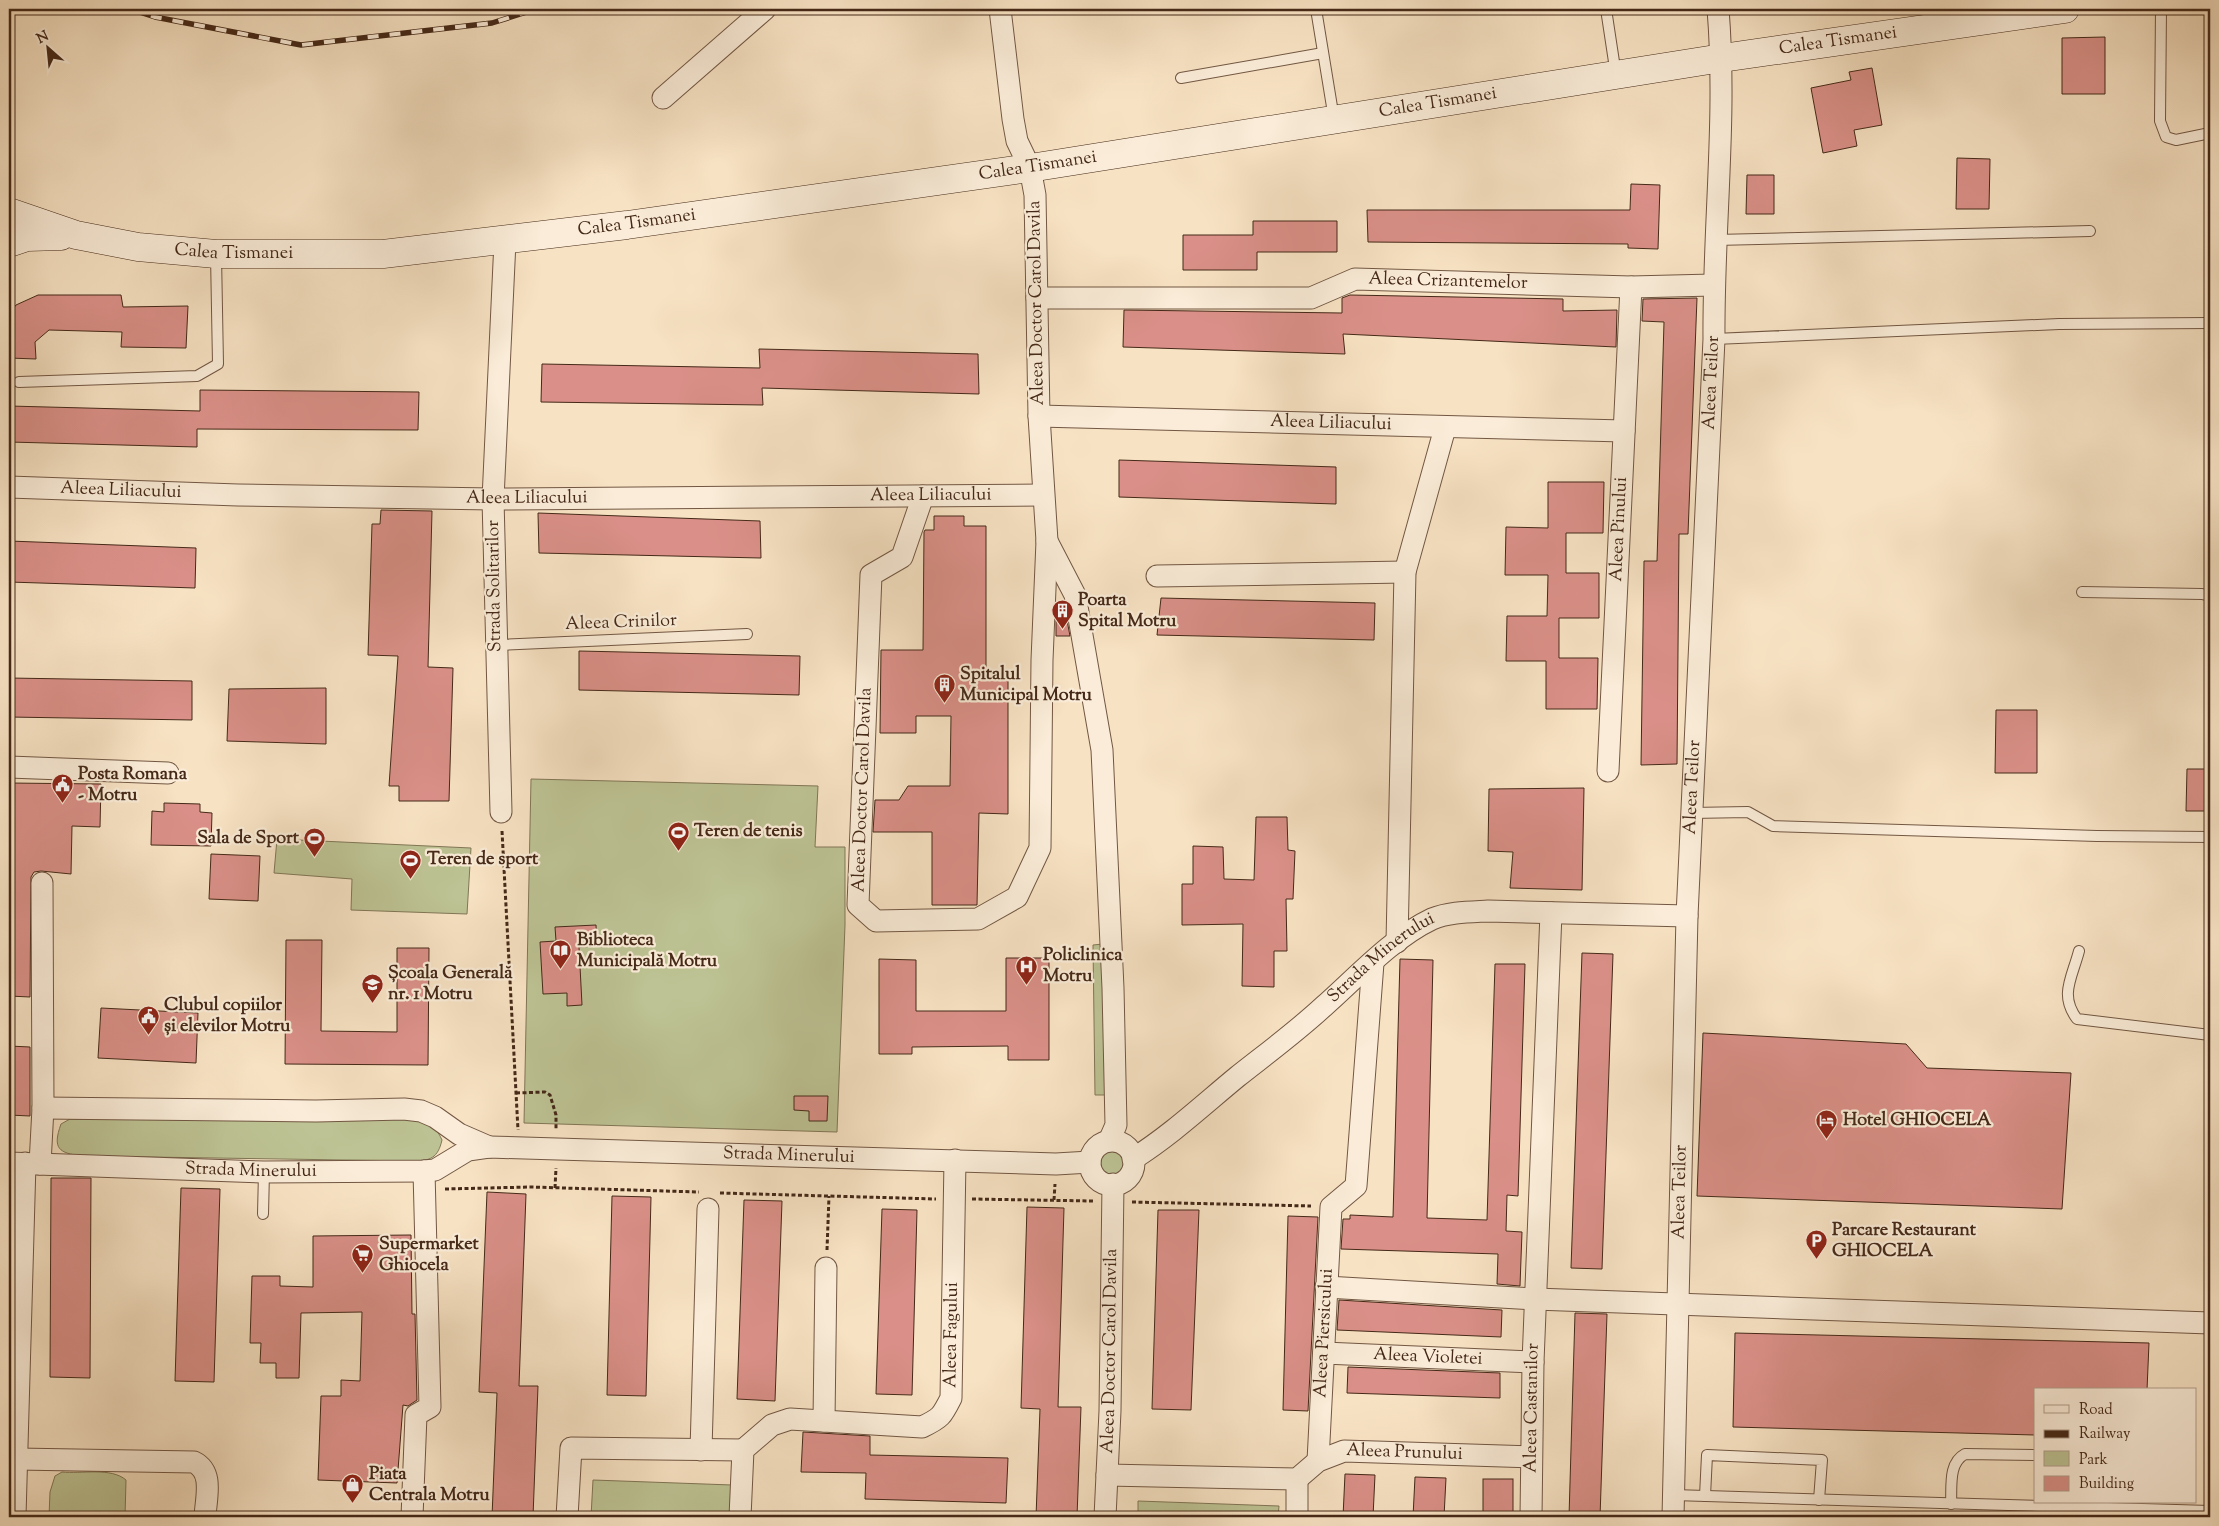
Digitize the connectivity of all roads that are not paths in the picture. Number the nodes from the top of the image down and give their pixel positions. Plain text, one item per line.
1 (765, 9) edge
2 (1000, 9) edge
3 (1316, 9) edge
4 (1606, 9) edge
5 (1718, 9) edge
6 (2065, 9) edge
7 (2161, 9) edge
8 (1323, 53) junction
9 (1722, 58) junction
10 (1616, 76) junction
11 (1181, 78) dead end
12 (663, 98) dead end
13 (1335, 120) junction
14 (2210, 133) edge
15 (1030, 168) junction
16 (9, 212) edge
17 (2090, 231) dead end
18 (76, 235) junction
19 (1715, 240) junction
20 (505, 241) junction
21 (9, 243) edge
22 (216, 254) junction
23 (1713, 285) junction
24 (1631, 287) junction
25 (1037, 298) junction
26 (2210, 323) edge
27 (1714, 339) junction
28 (19, 382) dead end
29 (1039, 416) junction
30 (1445, 428) junction
31 (1624, 431) junction
32 (9, 487) edge
33 (1043, 495) junction
34 (923, 496) junction
35 (493, 499) junction
36 (1047, 541) junction
37 (1405, 572) junction
38 (1157, 576) dead end
39 (2082, 592) dead end
40 (2210, 596) edge
41 (747, 634) dead end
42 (497, 645) junction
43 (9, 766) edge
44 (1608, 772) dead end
45 (168, 773) dead end
46 (501, 812) road end
47 (1691, 813) junction
48 (2210, 837) edge
49 (42, 882) dead end
50 (1551, 913) junction
51 (1687, 916) junction
52 (1396, 942) junction
53 (2079, 951) dead end
54 (1373, 964) junction
55 (2210, 1035) edge
56 (43, 1108) junction
57 (1109, 1141) junction
58 (490, 1147) junction
59 (1133, 1159) junction
60 (955, 1160) junction
61 (1090, 1162) junction
62 (25, 1163) edge
63 (264, 1172) junction
64 (424, 1180) junction
65 (1113, 1193) junction
66 (711, 1198) road end
67 (263, 1214) dead end
68 (826, 1268) road end
69 (1326, 1287) junction
70 (1535, 1298) junction
71 (1678, 1302) junction
72 (2210, 1322) edge
73 (1324, 1353) junction
74 (1533, 1362) junction
75 (824, 1421) junction
76 (702, 1450) junction
77 (742, 1450) junction
78 (2034, 1455) edge
79 (1531, 1457) junction
80 (17, 1460) junction
81 (1318, 1461) junction
82 (1107, 1475) junction
83 (1297, 1479) junction
84 (1673, 1495) junction
85 (1705, 1496) junction
86 (1819, 1500) junction
87 (1951, 1504) junction
88 (2171, 1506) edge
89 (2210, 1511) edge
90 (15, 1517) edge
91 (205, 1517) edge
92 (412, 1517) edge
93 (567, 1517) edge
94 (740, 1517) edge
95 (1105, 1517) edge
96 (1296, 1517) edge
97 (1531, 1517) edge
98 (1673, 1517) edge

1 - 12 street
2 - 15 street, Aleea Doctor Carol Davila
3 - 8 lane
4 - 10 lane
5 - 9 street, Aleea Teilor
6 - 9 main road, Calea Tismanei
7 - 14 lane
8 - 11 lane
8 - 13 lane
9 - 10 main road, Calea Tismanei
9 - 19 street, Aleea Teilor
10 - 13 main road, Calea Tismanei
13 - 15 main road, Calea Tismanei
15 - 20 main road, Calea Tismanei
15 - 25 street, Aleea Doctor Carol Davila
16 - 18 main road, Calea Tismanei
17 - 19 lane
18 - 21 main road
18 - 22 main road, Calea Tismanei
19 - 23 street, Aleea Teilor
20 - 22 main road, Calea Tismanei
20 - 35 street, Strada Solitarilor
22 - 28 lane
23 - 24 street, Aleea Crizantemelor
23 - 27 street, Aleea Teilor
24 - 25 street, Aleea Crizantemelor
24 - 31 street, Aleea Pinului
25 - 29 street, Aleea Doctor Carol Davila
26 - 27 lane
27 - 47 street, Aleea Teilor
29 - 30 street, Aleea Liliacului
29 - 33 street, Aleea Doctor Carol Davila
30 - 31 street, Aleea Liliacului
30 - 37 street
31 - 44 street, Aleea Pinului
32 - 35 street, Aleea Liliacului
33 - 34 street, Aleea Liliacului
33 - 36 street, Aleea Doctor Carol Davila
34 - 35 street, Aleea Liliacului
34 - 36 street, Aleea Doctor Carol Davila
35 - 42 street, Strada Solitarilor
36 - 57 street, Aleea Doctor Carol Davila
37 - 38 street
37 - 52 street
39 - 40 lane
41 - 42 lane, Aleea Crinilor
42 - 46 street, Strada Solitarilor
43 - 45 street
47 - 48 lane
47 - 51 street, Aleea Teilor
49 - 56 street
50 - 51 street, Strada Minerului
50 - 52 street, Strada Minerului
50 - 70 street, Aleea Castanilor
51 - 71 street, Aleea Teilor
52 - 54 street, Strada Minerului
53 - 55 lane
54 - 59 street, Strada Minerului
54 - 69 street, Aleea Piersicului
56 - 58 street, Strada Minerului
56 - 62 street
57 - 59 street
57 - 61 street
58 - 60 street, Strada Minerului
58 - 64 street, Strada Minerului
59 - 65 street
60 - 61 street, Strada Minerului
60 - 75 street, Aleea Fagului
61 - 65 street
62 - 63 street, Strada Minerului
62 - 80 street
63 - 64 street, Strada Minerului
63 - 67 lane
64 - 92 street
65 - 82 street, Aleea Doctor Carol Davila
66 - 76 street
68 - 75 street
69 - 70 street
69 - 73 street, Aleea Piersicului
70 - 71 street
70 - 74 street, Aleea Castanilor
71 - 72 street
71 - 84 street, Aleea Teilor
73 - 74 street, Aleea Violetei
73 - 81 street, Aleea Piersicului
74 - 79 street, Aleea Castanilor
75 - 77 street, Aleea Fagului
76 - 77 street
76 - 93 street
77 - 94 street
78 - 87 lane
79 - 81 street, Aleea Prunului
79 - 97 street, Aleea Castanilor
80 - 90 street
80 - 91 street
81 - 83 street, Aleea Prunului
82 - 83 street
82 - 95 street, Aleea Doctor Carol Davila
83 - 96 street
84 - 85 lane
84 - 98 street, Aleea Teilor
85 - 86 lane
85 - 86 lane
86 - 87 lane
87 - 88 lane
88 - 89 lane

